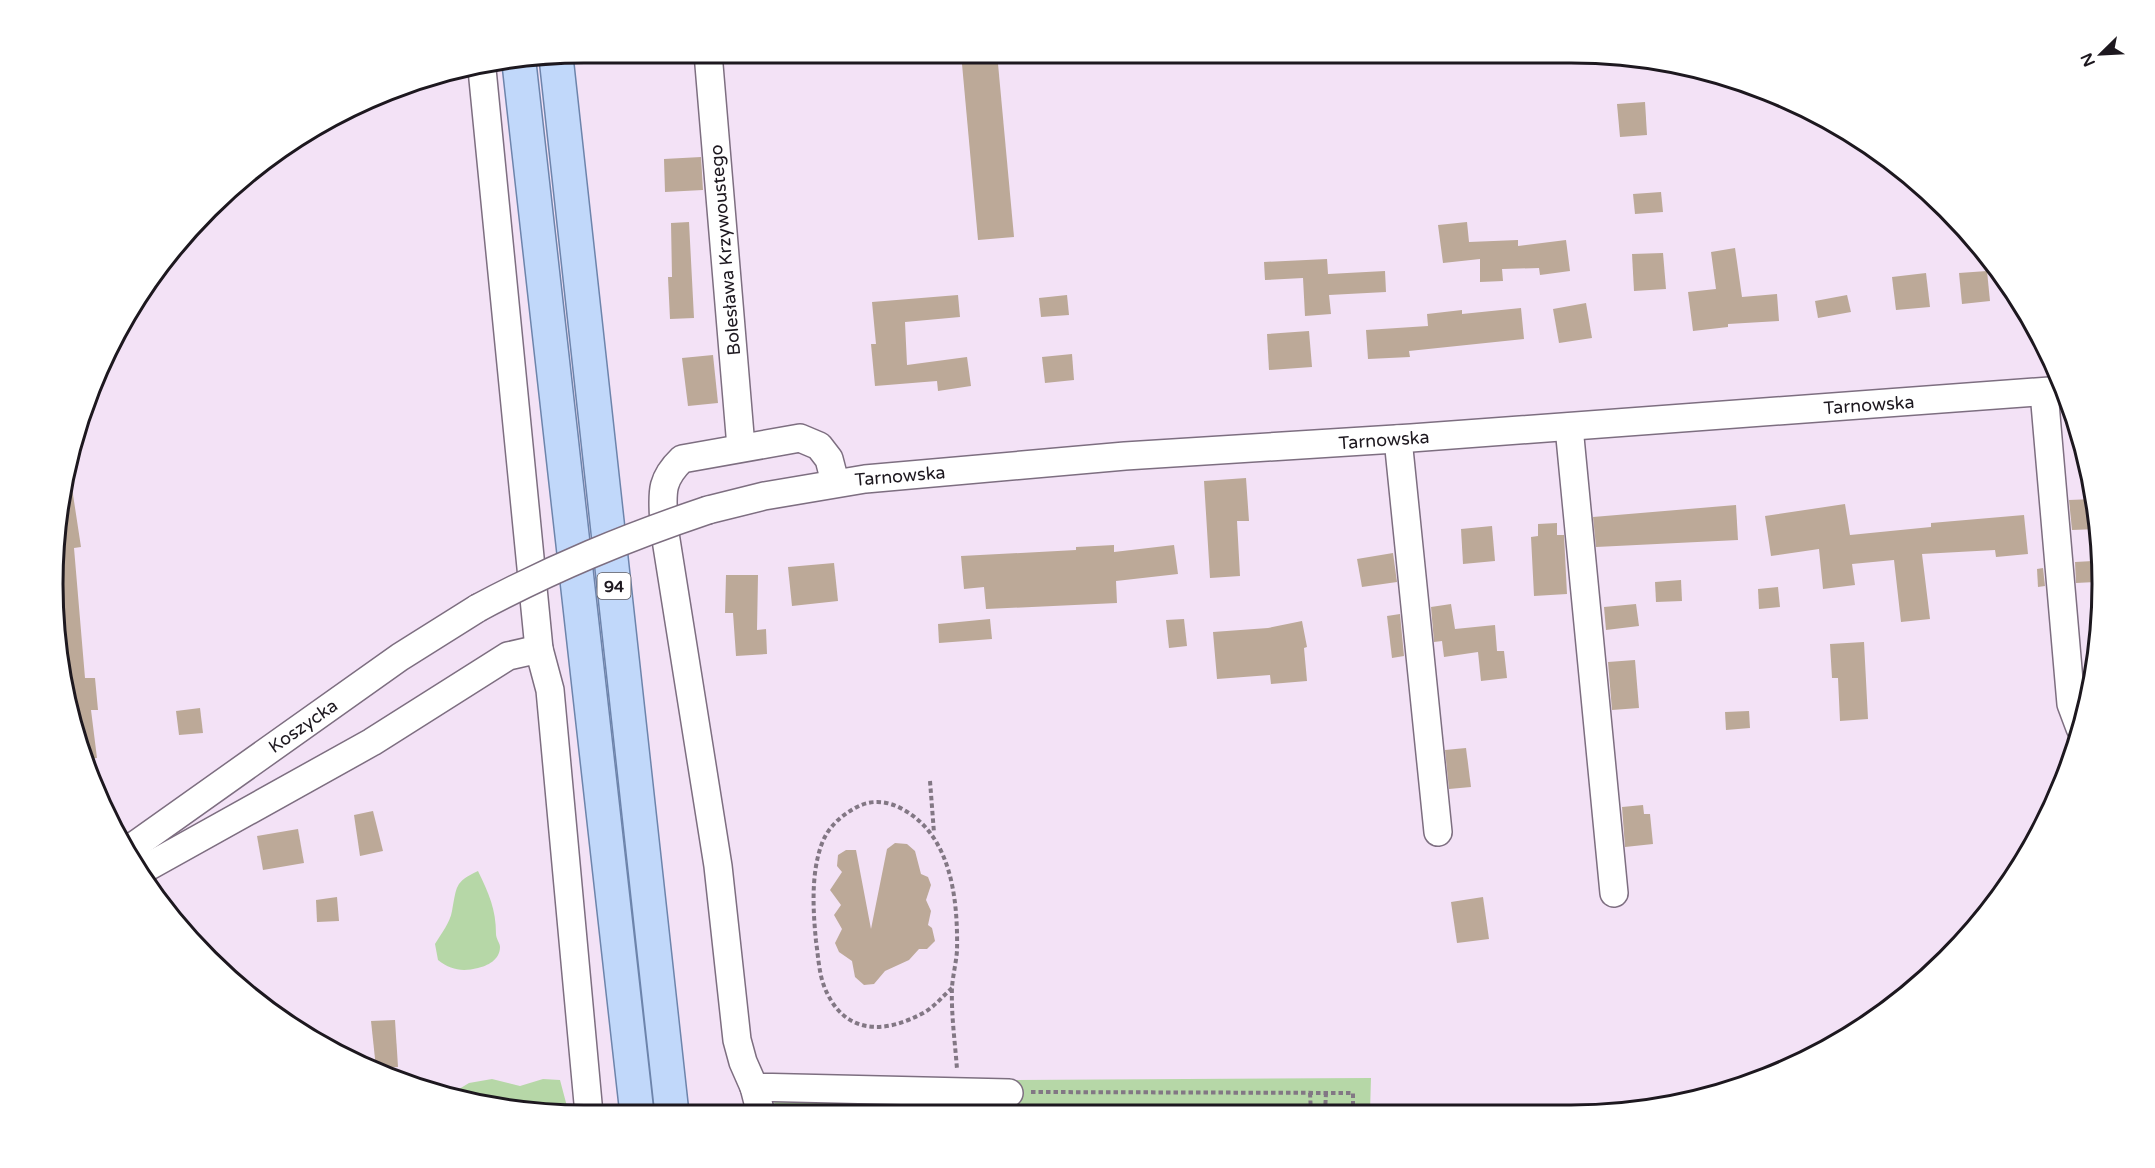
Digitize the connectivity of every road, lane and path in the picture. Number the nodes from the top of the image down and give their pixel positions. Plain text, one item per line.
1 (709, 63) edge
2 (557, 64) edge
3 (519, 67) edge
4 (482, 73) edge
5 (2054, 391) edge
6 (1569, 427) junction
7 (1398, 439) junction
8 (741, 447) junction
9 (835, 482) junction
10 (478, 608) joint
11 (539, 649) junction
12 (2075, 715) edge
13 (930, 781) dead end
14 (1438, 832) dead end
15 (934, 834) junction
16 (134, 846) edge
17 (147, 866) edge
18 (1614, 893) dead end
19 (952, 988) junction
20 (754, 1088) junction
21 (958, 1091) junction
22 (1019, 1093) joint
23 (1310, 1093) junction
24 (1326, 1093) junction
25 (588, 1105) edge
26 (636, 1105) edge
27 (671, 1105) edge
28 (759, 1105) edge
29 (1311, 1105) edge
30 (1325, 1105) edge
31 (1353, 1105) edge

1 - 8 street, Bolesława Krzywoustego
2 - 27 main road, 94
3 - 26 main road, 94
4 - 11 street
5 - 6 street, Tarnowska
5 - 12 street
6 - 7 street, Tarnowska
6 - 18 street
7 - 9 street, Tarnowska
7 - 14 street
8 - 9 street
8 - 20 street
9 - 10 street, Tarnowska, bridge
10 - 16 street, Koszycka
11 - 17 street
11 - 25 street
13 - 15 path
15 - 19 path
15 - 19 path
19 - 21 path
20 - 21 street
20 - 28 street
21 - 22 street
22 - 23 path
23 - 24 path
23 - 29 path
24 - 30 path
24 - 31 path

